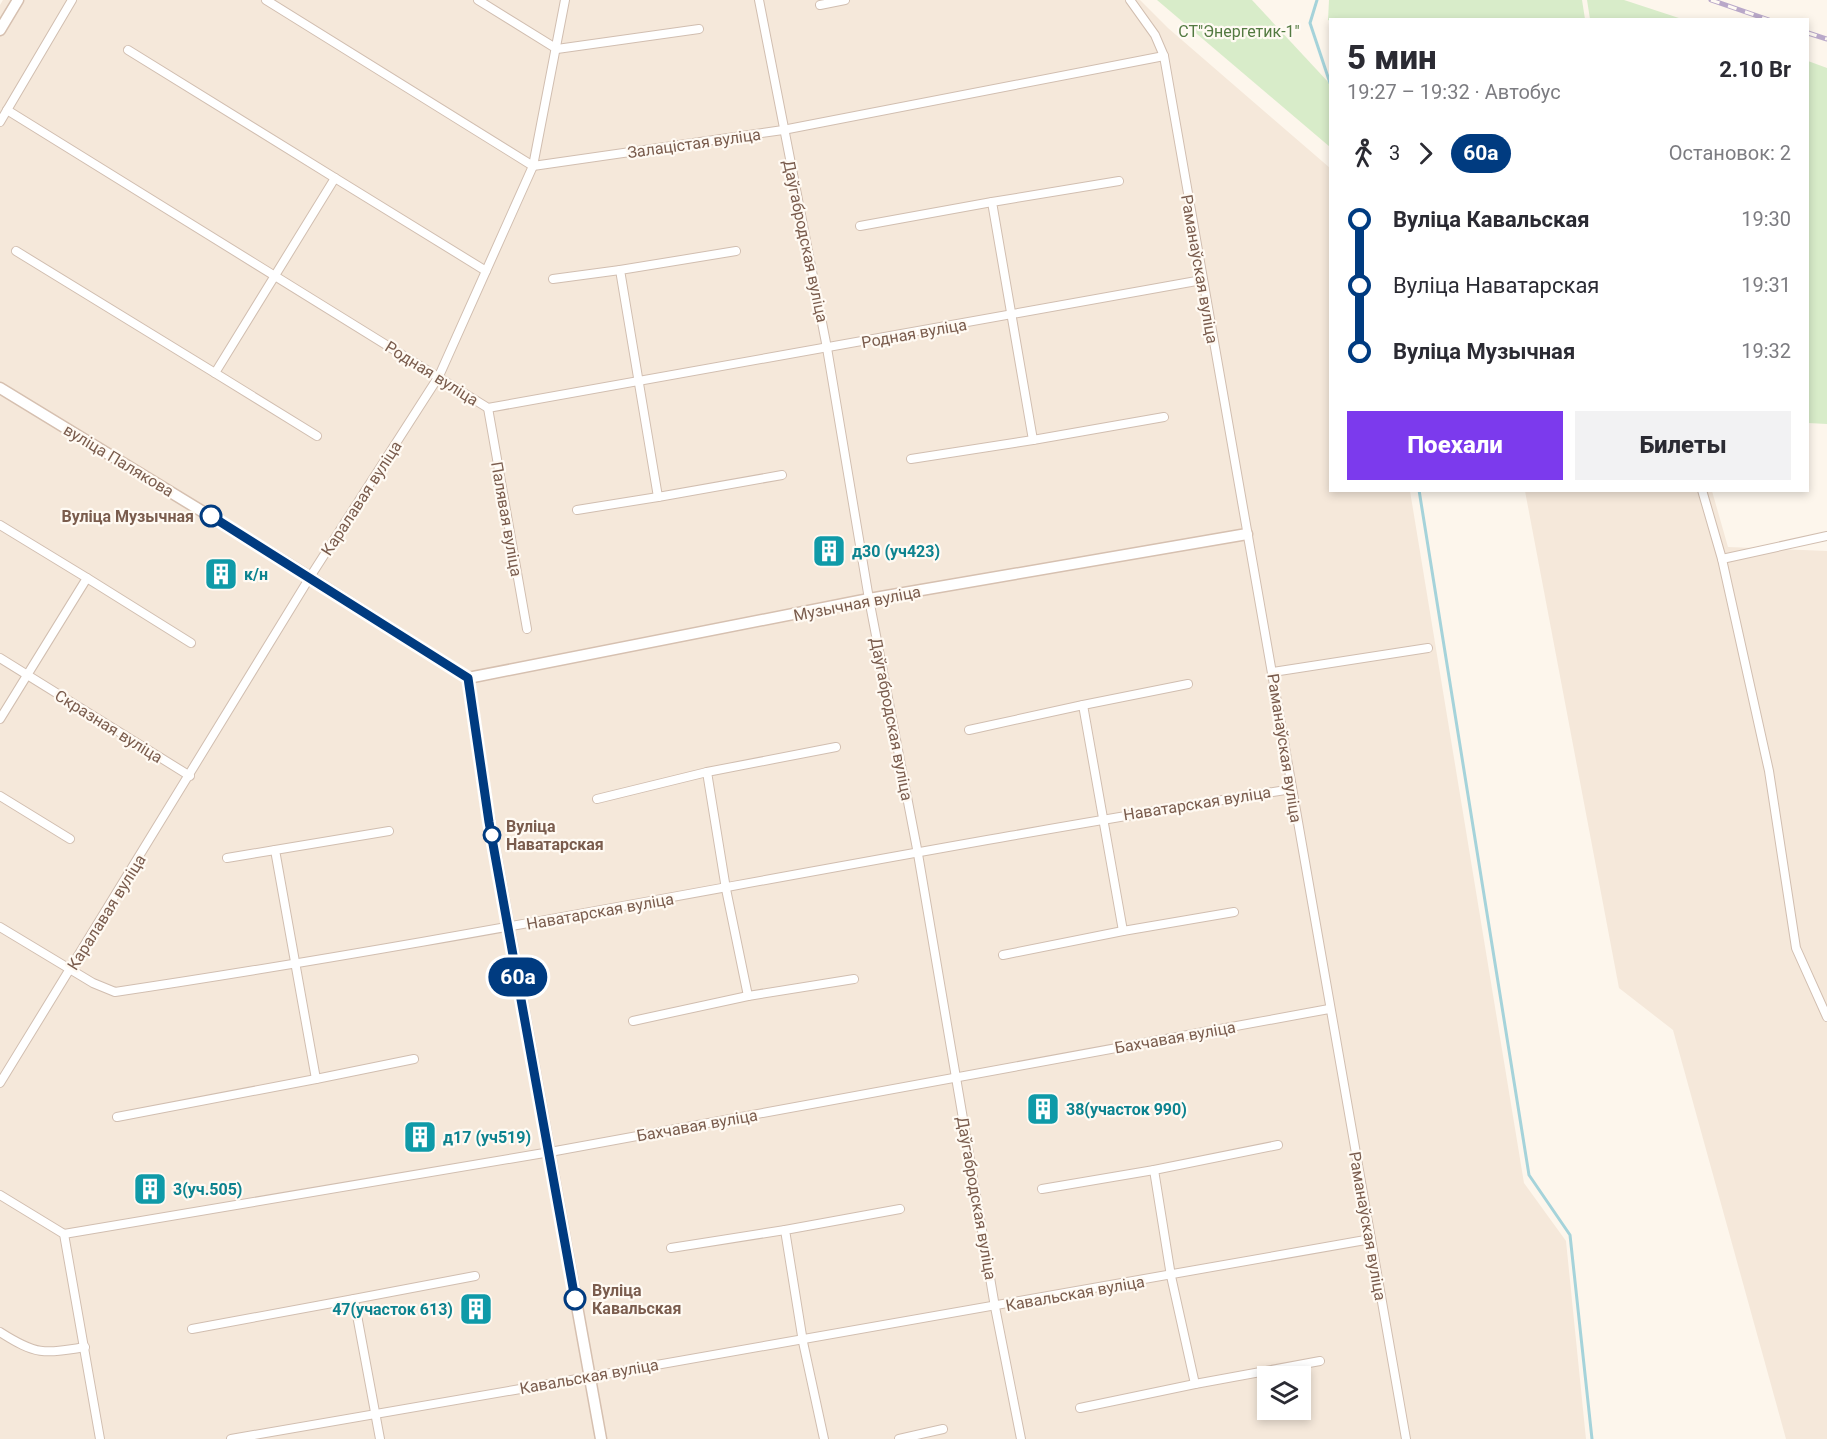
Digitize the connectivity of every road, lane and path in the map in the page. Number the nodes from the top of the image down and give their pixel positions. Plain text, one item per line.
1 (18, 0) edge
2 (72, 0) edge
3 (266, 0) edge
4 (478, 0) edge
5 (565, 0) edge
6 (759, 0) edge
7 (845, 0) edge
8 (1130, 0) edge
9 (820, 5) dead end
10 (699, 29) dead end
11 (0, 30) edge
12 (557, 49) junction
13 (128, 50) dead end
14 (1164, 56) junction
15 (7, 110) junction
16 (0, 122) edge
17 (783, 130) junction
18 (533, 166) junction
19 (335, 178) junction
20 (1119, 181) dead end
21 (992, 202) junction
22 (860, 226) dead end
23 (16, 250) dead end
24 (736, 251) dead end
25 (620, 270) junction
26 (486, 271) junction
27 (276, 277) junction
28 (553, 279) dead end
29 (1202, 280) junction
30 (1013, 315) junction
31 (827, 348) junction
32 (215, 373) junction
33 (439, 376) junction
34 (638, 383) junction
35 (0, 388) edge
36 (488, 408) junction
37 (1164, 417) dead end
38 (317, 436) dead end
39 (1033, 440) junction
40 (911, 459) dead end
41 (782, 475) dead end
42 (1703, 492) edge
43 (658, 497) junction
44 (577, 510) dead end
45 (0, 525) edge
46 (1247, 534) junction
47 (1827, 536) edge
48 (1722, 559) junction
49 (87, 578) junction
50 (310, 578) junction
51 (869, 599) junction
52 (527, 629) dead end
53 (191, 643) dead end
54 (1428, 648) dead end
55 (0, 658) edge
56 (1273, 672) junction
57 (27, 675) junction
58 (468, 678) junction
59 (1188, 684) dead end
60 (1083, 705) junction
61 (0, 719) edge
62 (969, 730) dead end
63 (837, 747) dead end
64 (707, 772) junction
65 (190, 776) junction
66 (1292, 789) junction
67 (0, 796) edge
68 (597, 799) dead end
69 (1102, 818) junction
70 (389, 831) dead end
71 (70, 839) dead end
72 (275, 850) junction
73 (918, 854) junction
74 (227, 858) dead end
75 (726, 889) junction
76 (1234, 912) dead end
77 (0, 927) edge
78 (509, 928) junction
79 (1123, 931) junction
80 (1003, 955) dead end
81 (297, 964) junction
82 (70, 970) junction
83 (854, 979) dead end
84 (748, 996) junction
85 (1329, 1009) junction
86 (1827, 1017) edge
87 (633, 1021) dead end
88 (414, 1059) dead end
89 (956, 1077) junction
90 (316, 1079) junction
91 (0, 1083) edge
92 (117, 1117) dead end
93 (1278, 1145) dead end
94 (550, 1152) junction
95 (1154, 1170) junction
96 (1041, 1189) dead end
97 (0, 1196) edge
98 (900, 1209) dead end
99 (785, 1230) junction
100 (64, 1234) junction
101 (1371, 1239) junction
102 (671, 1248) dead end
103 (475, 1276) dead end
104 (1171, 1276) junction
105 (354, 1299) junction
106 (995, 1307) junction
107 (192, 1329) dead end
108 (0, 1332) edge
109 (803, 1342) junction
110 (85, 1347) junction
111 (1320, 1361) dead end
112 (590, 1376) junction
113 (1195, 1384) junction
114 (1080, 1408) dead end
115 (375, 1413) junction
116 (943, 1430) dead end
117 (100, 1439) edge
118 (231, 1439) edge
119 (380, 1439) edge
120 (601, 1439) edge
121 (824, 1439) edge
122 (899, 1439) edge
123 (1021, 1439) edge
124 (1406, 1439) edge

1 - 11 street
2 - 15 street
3 - 18 street
4 - 12 street
5 - 12 street, Каралавая вуліца
6 - 17 street, Даўгабродская вуліца
7 - 9 street
8 - 14 street, Раманаўская вуліца
10 - 12 street
12 - 18 street, Каралавая вуліца
13 - 19 street
14 - 17 street, Залацістая вуліца
14 - 29 street, Раманаўская вуліца
15 - 16 street
15 - 27 street, Родная вуліца
17 - 18 street, Залацістая вуліца
17 - 31 street, Даўгабродская вуліца
18 - 26 street, Каралавая вуліца
19 - 26 street
19 - 27 street
20 - 21 street
21 - 22 street
21 - 30 street
23 - 32 street
24 - 25 street
25 - 28 street
25 - 34 street
26 - 33 street, Каралавая вуліца
27 - 32 street
27 - 33 street, Родная вуліца
29 - 30 street, Родная вуліца
29 - 46 street, Раманаўская вуліца
30 - 31 street, Родная вуліца
30 - 39 street
31 - 34 street, Родная вуліца
31 - 51 street, Даўгабродская вуліца
32 - 38 street
33 - 36 street, Родная вуліца
33 - 50 street, Каралавая вуліца
34 - 36 street, Родная вуліца
34 - 43 street
35 - 50 street, вуліца Палякова
36 - 52 street, Палявая вуліца
37 - 39 street
39 - 40 street
41 - 43 street
42 - 48 street
43 - 44 street
45 - 49 street
46 - 51 street, Музычная вуліца
46 - 56 street, Раманаўская вуліца
47 - 48 street
48 - 86 street
49 - 53 street
49 - 57 street
50 - 58 street, вуліца Палякова
50 - 65 street, Каралавая вуліца
51 - 58 street, Музычная вуліца
51 - 73 street, Даўгабродская вуліца
54 - 56 street
55 - 57 street, Скразная вуліца
56 - 66 street, Раманаўская вуліца
57 - 61 street
57 - 65 street, Скразная вуліца
58 - 78 street
59 - 60 street
60 - 62 street
60 - 69 street, Наватарская вуліца
63 - 64 street
64 - 68 street
64 - 75 street
65 - 82 street, Каралавая вуліца
66 - 69 street, Наватарская вуліца
66 - 85 street, Раманаўская вуліца
67 - 71 street
69 - 73 street, Наватарская вуліца
69 - 79 street, Наватарская вуліца
70 - 72 street
72 - 74 street
72 - 81 street
73 - 75 street, Наватарская вуліца
73 - 89 street, Даўгабродская вуліца
75 - 78 street, Наватарская вуліца
75 - 84 street
76 - 79 street
77 - 82 street, Наватарская вуліца
78 - 81 street, Наватарская вуліца
78 - 94 street
79 - 80 street
81 - 82 street, Наватарская вуліца
81 - 90 street
82 - 91 street, Каралавая вуліца
83 - 84 street
84 - 87 street
85 - 89 street, Бахчавая вуліца
85 - 101 street, Раманаўская вуліца
88 - 90 street
89 - 94 street, Бахчавая вуліца
89 - 106 street, Даўгабродская вуліца
90 - 92 street
93 - 95 street
94 - 100 street, Бахчавая вуліца
94 - 112 street
95 - 96 street
95 - 104 street
97 - 100 street
98 - 99 street
99 - 102 street
99 - 109 street
100 - 110 street
101 - 104 street, Кавальская вуліца
101 - 124 street, Раманаўская вуліца
103 - 105 street
104 - 106 street, Кавальская вуліца
104 - 113 street
105 - 107 street
105 - 115 street
106 - 109 street, Кавальская вуліца
106 - 123 street, Даўгабродская вуліца
108 - 110 street
109 - 112 street, Кавальская вуліца
109 - 121 street
110 - 117 street
111 - 113 street
112 - 115 street, Кавальская вуліца
112 - 120 street
113 - 114 street
115 - 118 street, Кавальская вуліца
115 - 119 street
116 - 122 street

